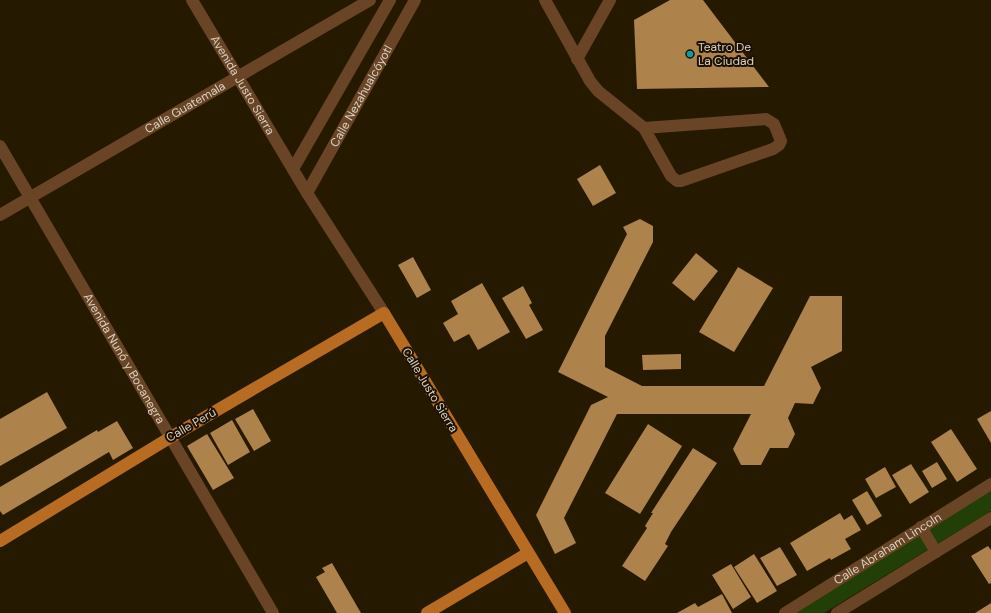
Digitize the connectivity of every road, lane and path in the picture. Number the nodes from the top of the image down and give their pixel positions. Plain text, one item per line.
1 (192, 0) edge
2 (370, 0) edge
3 (390, 0) edge
4 (415, 0) edge
5 (545, 0) edge
6 (610, 0) edge
7 (577, 59) junction
8 (238, 76) junction
9 (644, 128) junction
10 (0, 146) edge
11 (293, 169) junction
12 (307, 193) junction
13 (30, 197) junction
14 (0, 215) edge
15 (384, 313) junction
16 (171, 437) junction
17 (991, 484) edge
18 (991, 518) edge
19 (921, 528) junction
20 (0, 541) edge
21 (936, 552) junction
22 (528, 553) junction
23 (272, 613) edge
24 (426, 613) edge
25 (565, 613) edge
26 (785, 613) edge
27 (837, 613) edge

1 - 8 street, Avenida Justo Sierra
2 - 8 street, Calle Guatemala
3 - 11 street, Calle Nezahualcóyotl
4 - 12 street, Calle Nezahualcóyotl
5 - 7 street
6 - 7 street
7 - 9 street
8 - 11 street, Avenida Justo Sierra
8 - 13 street, Calle Guatemala
9 - 9 street
10 - 13 street, Avenida Nunó y Bocanegra
11 - 12 street, Calle Justo Sierra
12 - 15 street, Calle Justo Sierra
13 - 14 street, Calle Guatemala
13 - 16 street, Avenida Nunó y Bocanegra
15 - 16 main road, Calle Perú
15 - 22 main road, Calle Justo Sierra
16 - 20 main road, Calle Perú
16 - 23 street, Avenida Nunó y Bocanegra
17 - 19 street, Calle Abraham Lincoln
18 - 21 street
19 - 21 street
19 - 26 street, Calle Abraham Lincoln
21 - 27 street
22 - 24 main road
22 - 25 main road, Calle Justo Sierra

